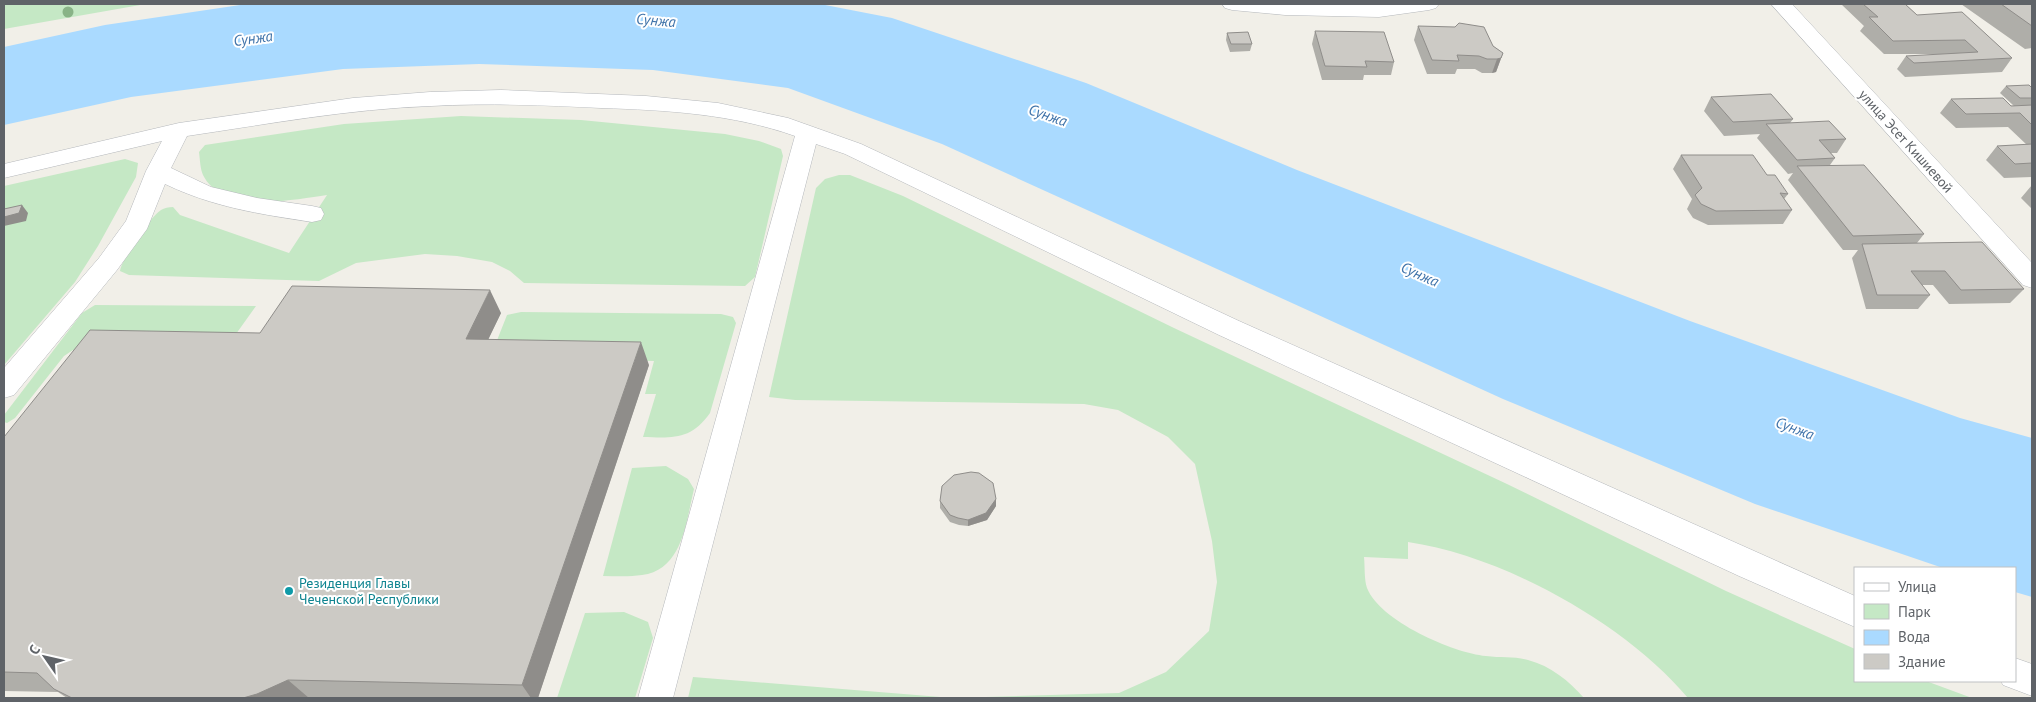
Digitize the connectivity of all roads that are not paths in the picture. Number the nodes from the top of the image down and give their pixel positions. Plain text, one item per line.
1 (1232, 4) edge
2 (1429, 4) edge
3 (1781, 4) edge
4 (179, 130) junction
5 (807, 132) junction
6 (4, 170) edge
7 (158, 171) junction
8 (312, 214) dead end
9 (2032, 279) edge
10 (4, 387) edge
11 (1854, 612) edge
12 (2016, 674) edge
13 (2032, 680) edge
14 (655, 698) edge

1 - 2 street
3 - 9 street, улица Эсет Кишиевой
4 - 5 street
4 - 6 street
4 - 7 street
5 - 11 street
5 - 14 street
7 - 8 street
7 - 10 street
12 - 13 street

